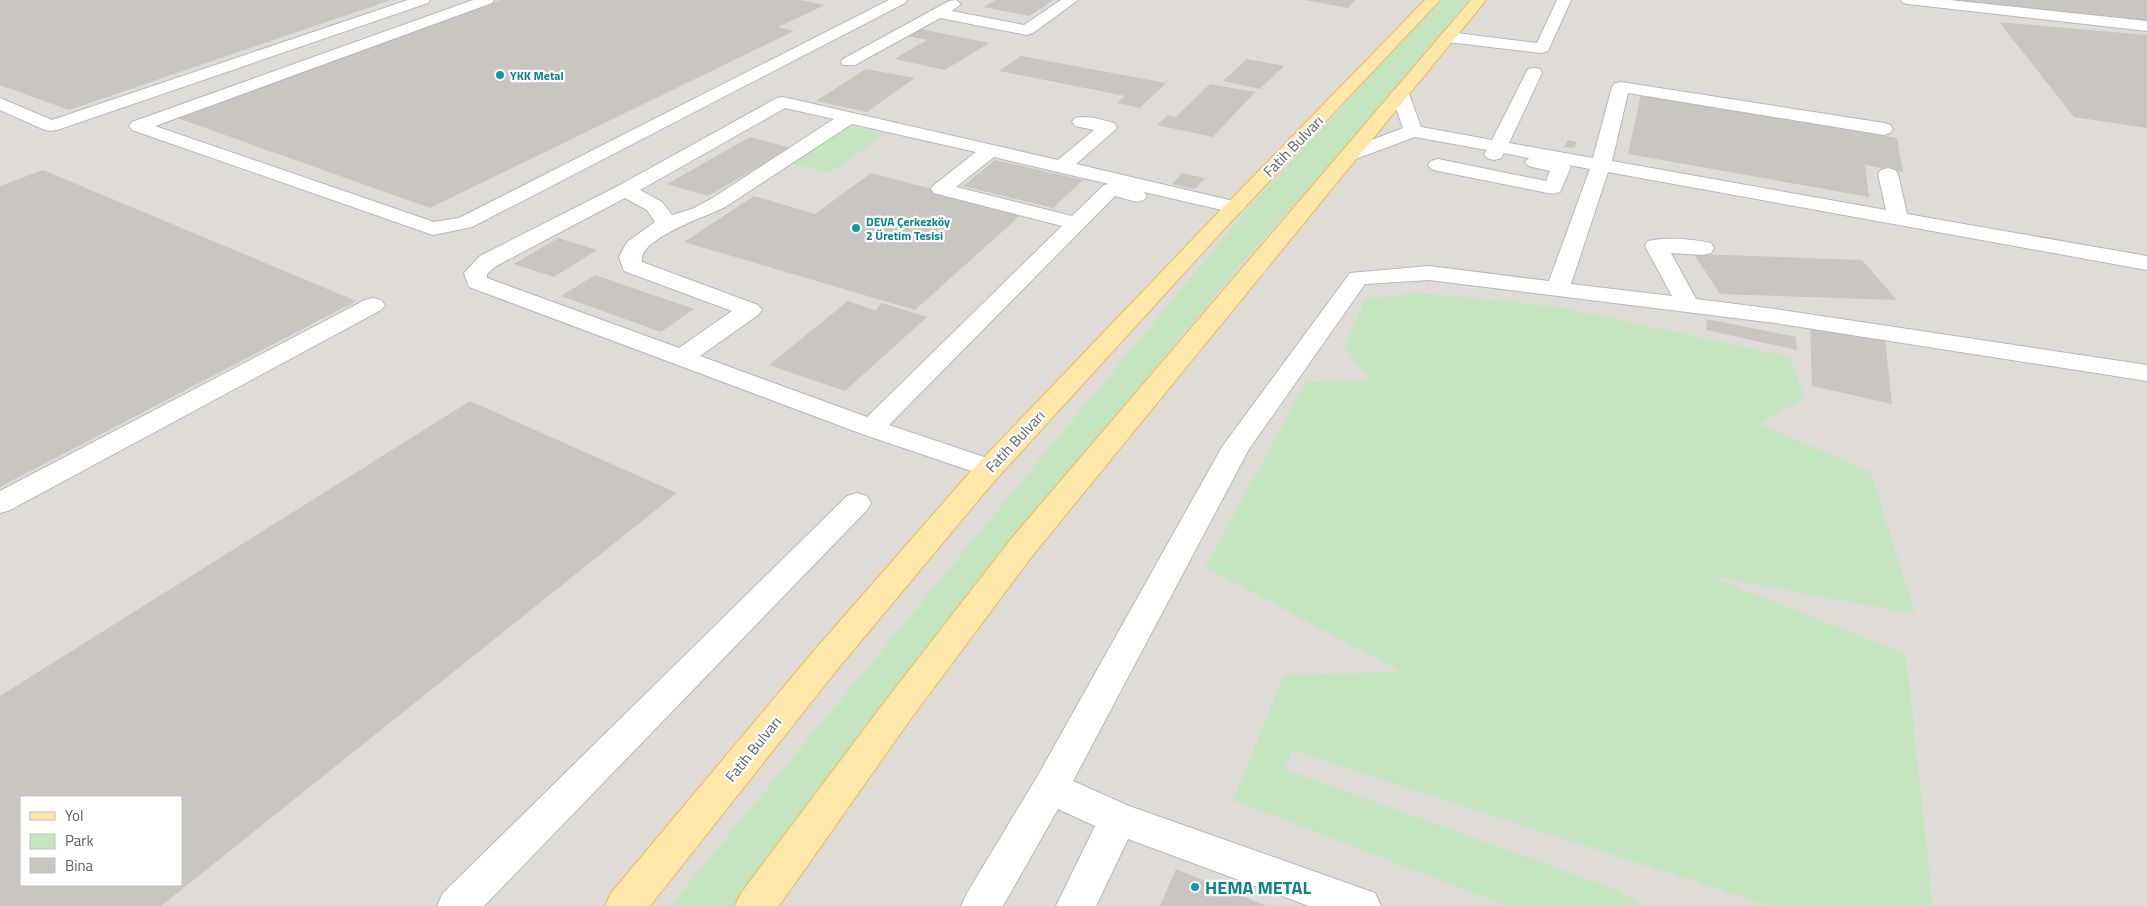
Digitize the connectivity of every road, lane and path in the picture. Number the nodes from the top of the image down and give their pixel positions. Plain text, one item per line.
1 (423, 0) edge
2 (487, 0) edge
3 (900, 0) edge
4 (962, 0) edge
5 (1071, 0) edge
6 (1433, 0) edge
7 (1479, 0) edge
8 (1564, 0) edge
9 (1908, 0) edge
10 (938, 13) junction
11 (2147, 26) edge
12 (1448, 37) junction
13 (849, 62) dead end
14 (1534, 73) dead end
15 (1400, 94) junction
16 (0, 103) edge
17 (850, 117) junction
18 (1081, 122) dead end
19 (1884, 129) dead end
20 (1413, 131) junction
21 (1448, 145) dead end
22 (991, 150) junction
23 (1496, 150) junction
24 (1350, 155) junction
25 (1438, 165) dead end
26 (1601, 165) junction
27 (1061, 166) junction
28 (1888, 174) dead end
29 (625, 190) junction
30 (1230, 212) junction
31 (1898, 218) junction
32 (1077, 223) junction
33 (667, 224) junction
34 (1703, 248) dead end
35 (2147, 263) edge
36 (1558, 289) junction
37 (373, 305) dead end
38 (1688, 305) junction
39 (681, 358) junction
40 (2147, 373) edge
41 (871, 428) junction
42 (989, 468) junction
43 (0, 503) edge
44 (857, 503) dead end
45 (1050, 788) junction
46 (1118, 819) junction
47 (457, 906) edge
48 (625, 906) edge
49 (755, 906) edge
50 (981, 906) edge
51 (1076, 906) edge
52 (1361, 906) edge

1 - 16 lane
2 - 3 lane
4 - 10 lane
5 - 10 lane
6 - 30 main road, Fatih Bulvarı
7 - 12 main road
8 - 12 lane
9 - 11 lane
10 - 13 lane
12 - 15 main road
14 - 23 lane
15 - 20 lane
15 - 24 main road
17 - 22 lane
17 - 29 lane
17 - 33 lane
18 - 27 lane
19 - 26 lane
20 - 23 lane
20 - 24 lane
21 - 23 lane
22 - 27 lane
22 - 32 lane
23 - 25 lane
23 - 26 lane
24 - 49 main road
26 - 31 lane
26 - 36 lane
27 - 30 lane
28 - 31 lane
29 - 33 lane
29 - 39 lane
30 - 32 lane
30 - 42 main road, Fatih Bulvarı
31 - 35 lane
32 - 41 lane
33 - 39 lane
34 - 38 lane
36 - 38 lane
36 - 45 lane
37 - 43 lane
38 - 40 lane
39 - 41 lane
41 - 42 lane
42 - 48 main road, Fatih Bulvarı
44 - 47 lane
45 - 46 lane
45 - 50 lane
46 - 51 lane
46 - 52 lane

